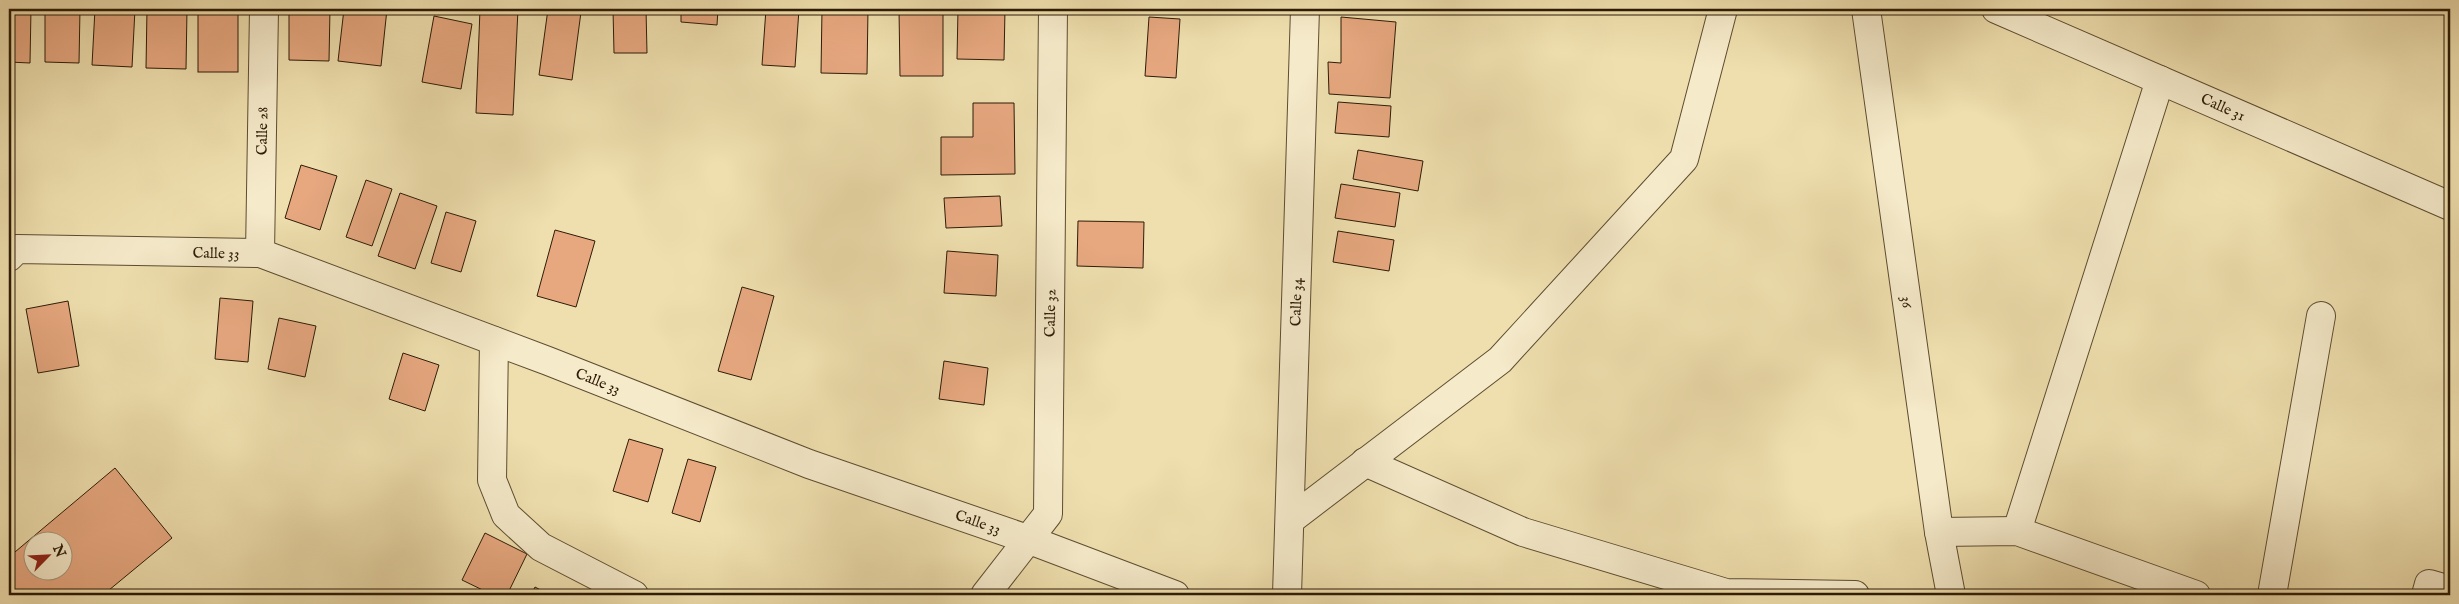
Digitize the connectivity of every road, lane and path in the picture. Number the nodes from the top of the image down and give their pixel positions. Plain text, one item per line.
1 (264, 9) edge
2 (1053, 9) edge
3 (1306, 9) edge
4 (1723, 9) edge
5 (1866, 9) edge
6 (1996, 9) edge
7 (2160, 80) junction
8 (2450, 206) edge
9 (260, 253) junction
10 (9, 257) edge
11 (2321, 316) dead end
12 (494, 341) junction
13 (1365, 462) junction
14 (1290, 520) junction
15 (2017, 530) junction
16 (1939, 532) junction
17 (1027, 539) junction
18 (634, 595) edge
19 (985, 595) edge
20 (1175, 595) edge
21 (1287, 595) edge
22 (1855, 595) edge
23 (1951, 595) edge
24 (2196, 595) edge
25 (2272, 595) edge

1 - 9 street, Calle 28
2 - 17 street, Calle 32
3 - 14 street, Calle 34
4 - 13 street
5 - 16 street, 36
6 - 7 street, Calle 31
7 - 8 street, Calle 31
7 - 15 street
9 - 10 street, Calle 33
9 - 12 street, Calle 33
11 - 25 street
12 - 17 street, Calle 33
12 - 18 street
13 - 14 street
13 - 22 street
14 - 21 street, Calle 34
15 - 16 street
15 - 24 street
16 - 23 street, 36
17 - 19 street, Calle 32
17 - 20 street, Calle 33

